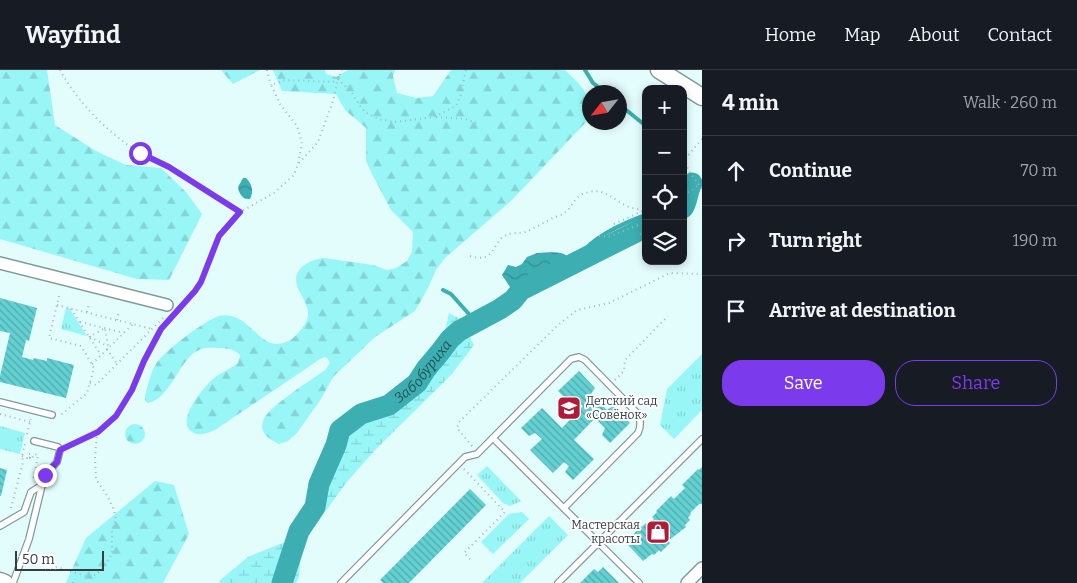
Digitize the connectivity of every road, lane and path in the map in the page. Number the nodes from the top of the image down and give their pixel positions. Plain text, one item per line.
1 (60, 70) edge
2 (267, 70) edge
3 (342, 70) edge
4 (466, 70) edge
5 (659, 70) edge
6 (338, 79) junction
7 (271, 85) junction
8 (702, 97) edge
9 (434, 117) junction
10 (479, 124) dead end
11 (702, 139) edge
12 (298, 164) junction
13 (698, 185) junction
14 (702, 189) edge
15 (687, 192) edge
16 (642, 209) edge
17 (642, 211) edge
18 (240, 212) junction
19 (614, 224) dead end
20 (642, 225) edge
21 (599, 236) dead end
22 (470, 256) dead end
23 (0, 263) edge
24 (702, 274) edge
25 (60, 296) dead end
26 (89, 304) dead end
27 (57, 305) junction
28 (172, 307) junction
29 (71, 308) junction
30 (119, 311) dead end
31 (87, 312) junction
32 (173, 316) dead end
33 (668, 316) dead end
34 (117, 320) junction
35 (79, 322) junction
36 (133, 324) junction
37 (105, 328) junction
38 (153, 329) junction
39 (124, 333) junction
40 (90, 337) junction
41 (108, 347) junction
42 (101, 356) junction
43 (92, 364) junction
44 (117, 364) junction
45 (90, 383) junction
46 (610, 385) junction
47 (0, 402) edge
48 (33, 410) junction
49 (0, 414) edge
50 (52, 415) joint
51 (30, 422) junction
52 (98, 432) junction
53 (493, 438) junction
54 (702, 439) edge
55 (34, 440) dead end
56 (60, 450) junction
57 (474, 455) junction
58 (22, 456) junction
59 (459, 463) junction
60 (42, 485) junction
61 (30, 492) junction
62 (564, 508) junction
63 (6, 511) dead end
64 (0, 526) edge
65 (598, 543) junction
66 (470, 559) dead end
67 (702, 569) edge
68 (52, 570) dead end
69 (74, 579) dead end
70 (0, 581) edge
71 (344, 582) edge
72 (5, 583) edge
73 (14, 583) edge
74 (73, 583) edge
75 (558, 583) edge
76 (639, 583) edge
77 (686, 583) edge

1 - 18 path
2 - 7 path
3 - 6 path
4 - 9 path
5 - 8 street
6 - 7 path
6 - 9 path
6 - 12 path
7 - 12 path
9 - 10 path
11 - 13 path
12 - 18 path
13 - 14 path
13 - 15 path
16 - 22 path
17 - 19 path
18 - 28 path
20 - 21 path
23 - 28 street
24 - 57 path
25 - 27 path
26 - 31 path
27 - 29 path
27 - 43 path
28 - 38 path
29 - 31 path
29 - 35 path
30 - 34 path
31 - 34 path
32 - 52 path
33 - 46 path
34 - 36 path
35 - 37 path
35 - 40 path
36 - 38 path
36 - 39 path
37 - 39 path
37 - 40 path
37 - 41 path
38 - 44 path
39 - 41 path
40 - 41 path
40 - 42 path
41 - 42 path
41 - 44 path
42 - 43 path
43 - 45 path
44 - 45 path
45 - 50 path
46 - 53 lane
46 - 62 lane
47 - 48 lane
48 - 50 lane
48 - 51 path
49 - 51 path
51 - 58 path
52 - 56 path
52 - 68 path
53 - 57 lane
53 - 62 lane
54 - 65 lane
55 - 56 lane
56 - 60 lane
57 - 59 lane
58 - 61 path
58 - 63 path
59 - 66 path
59 - 71 lane
60 - 61 lane
60 - 73 lane
61 - 64 lane
62 - 65 lane
65 - 75 lane
65 - 76 lane
67 - 77 street
69 - 74 path
70 - 72 street

